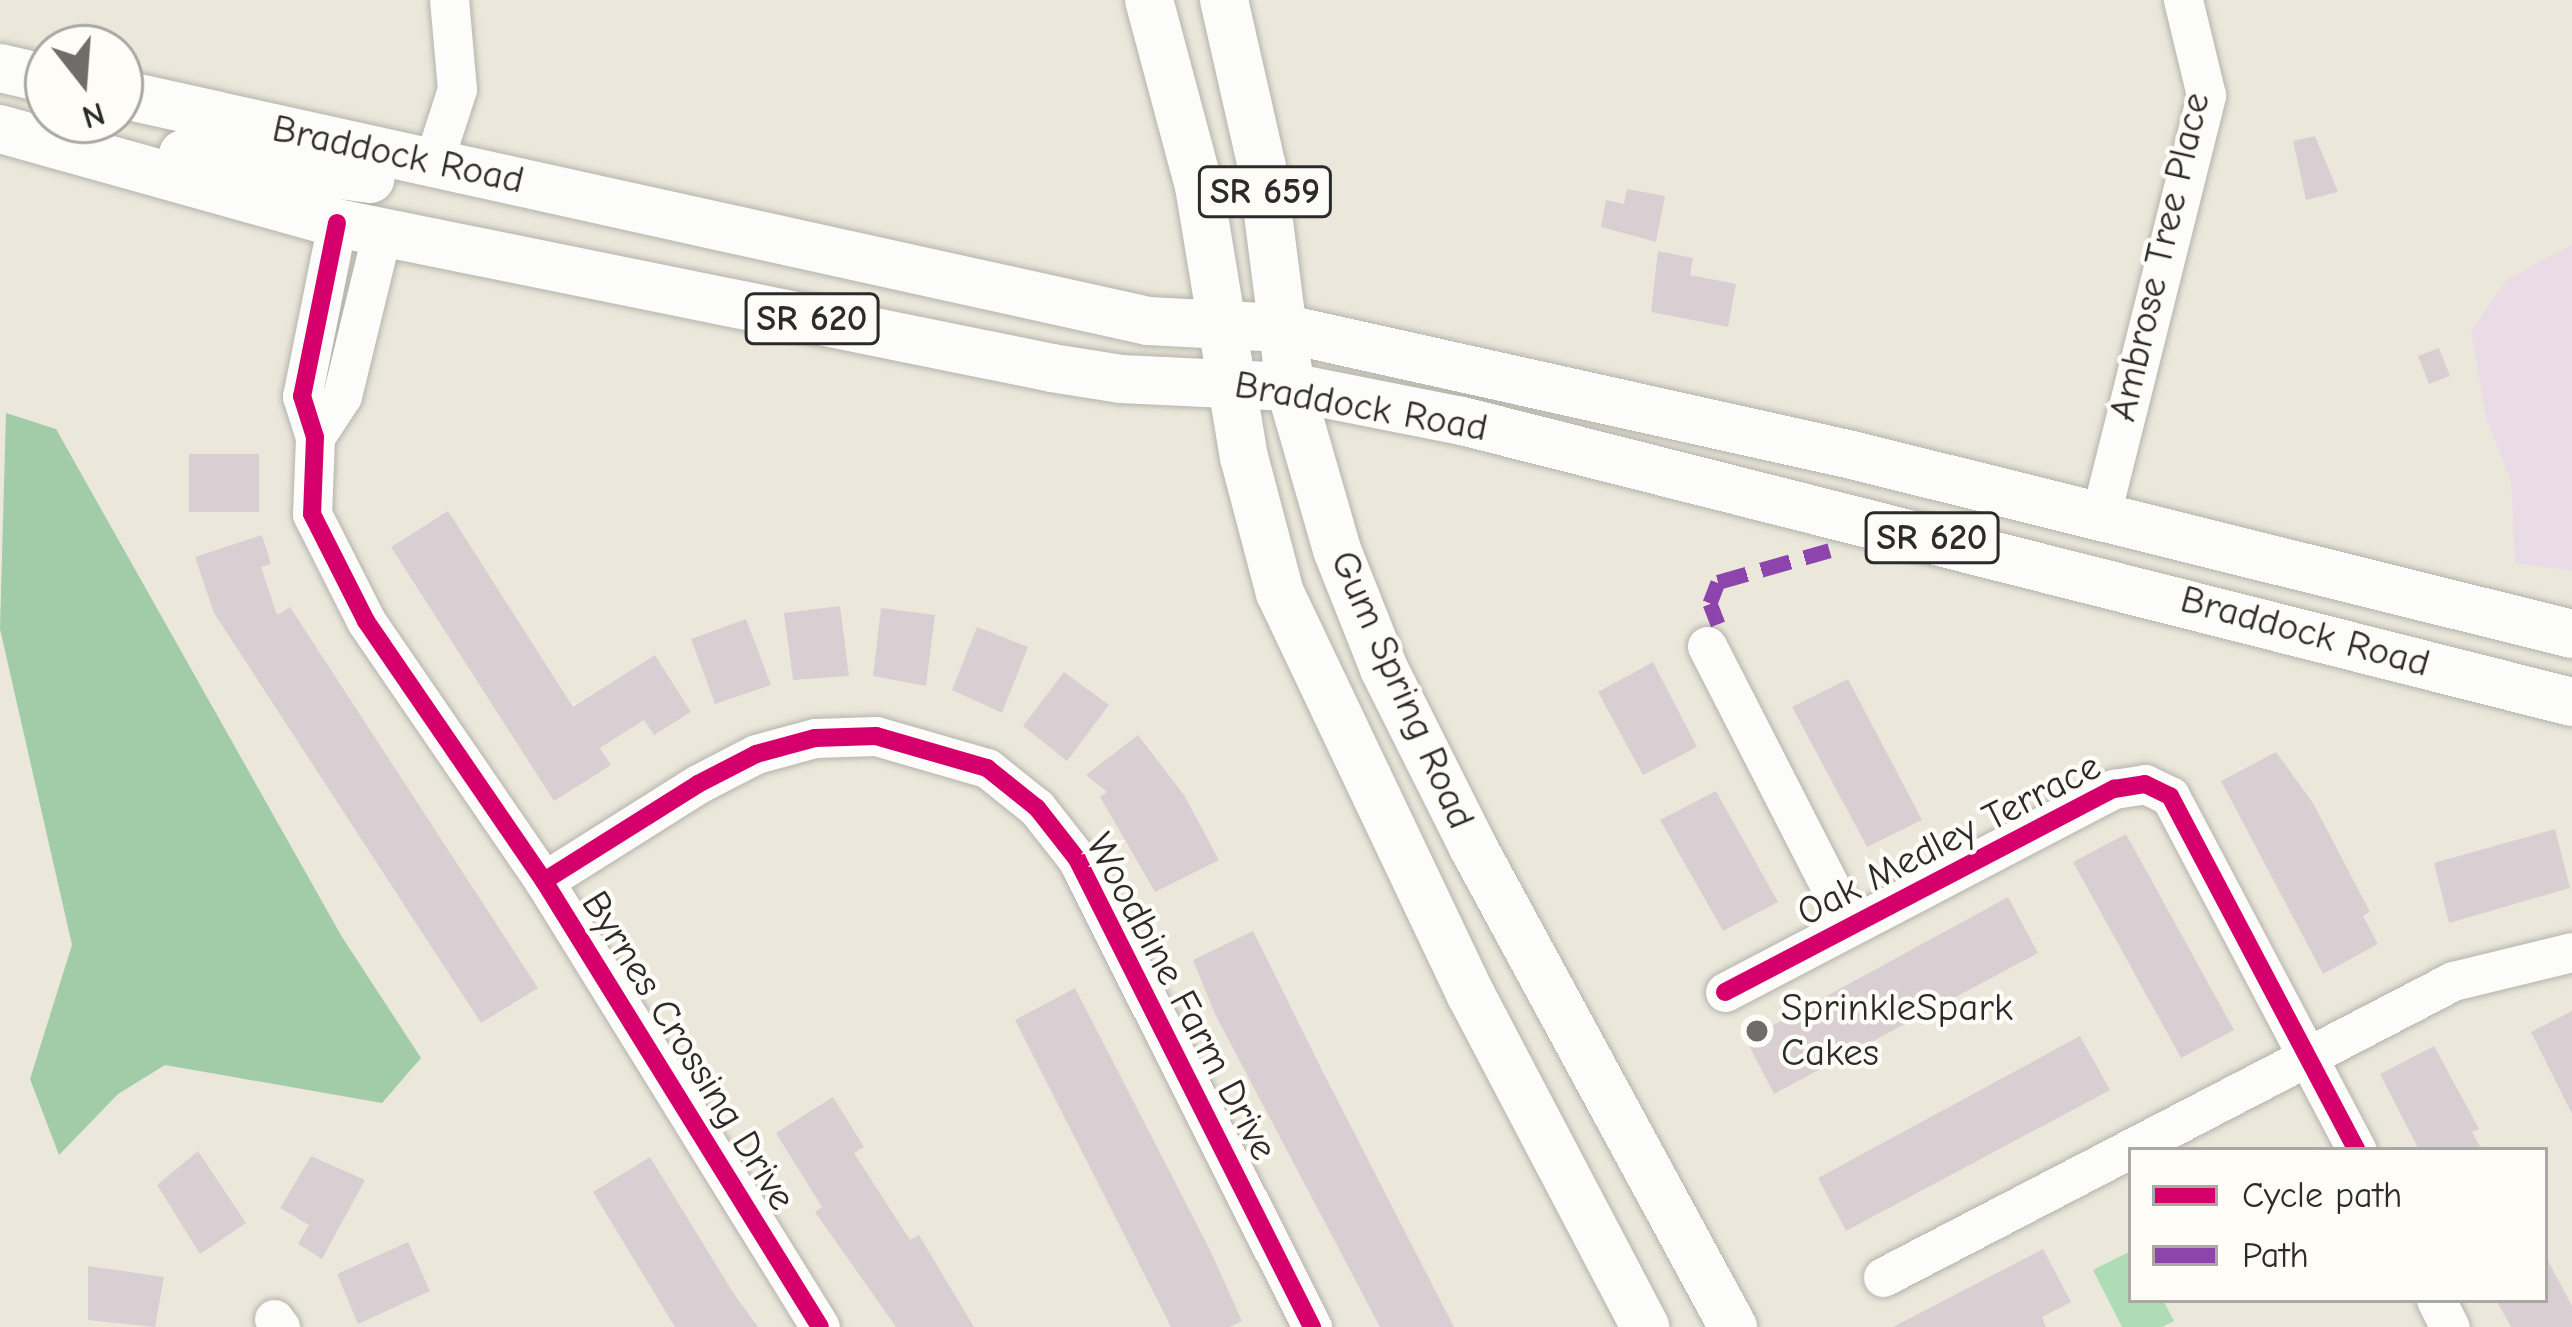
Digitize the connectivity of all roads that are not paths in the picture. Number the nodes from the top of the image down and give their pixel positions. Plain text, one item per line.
1 (449, 0) edge
2 (1149, 0) edge
3 (1224, 0) edge
4 (2183, 0) edge
5 (144, 99) edge
6 (0, 129) edge
7 (434, 163) junction
8 (359, 228) junction
9 (1222, 327) junction
10 (1282, 328) junction
11 (1232, 383) junction
12 (1290, 387) junction
13 (1826, 513) junction
14 (2101, 514) junction
15 (2572, 634) edge
16 (2346, 643) junction
17 (1707, 646) dead end
18 (2572, 673) edge
19 (2572, 702) edge
20 (544, 881) junction
21 (1850, 924) junction
22 (2572, 952) edge
23 (1725, 992) dead end
24 (2308, 1055) junction
25 (2132, 1147) edge
26 (2355, 1147) edge
27 (2128, 1149) edge
28 (1883, 1277) dead end
29 (820, 1327) edge
30 (1312, 1327) edge
31 (1646, 1327) edge
32 (1733, 1327) edge

1 - 7 street
2 - 9 main road, Gum Spring Road / SR 659
3 - 10 main road, Gum Spring Road / SR 659
4 - 14 street, Ambrose Tree Place
5 - 7 main road, Braddock Road / SR 620
6 - 7 main road
6 - 8 main road, Braddock Road / SR 620
7 - 9 main road, Braddock Road / SR 620
8 - 11 main road, Braddock Road / SR 620
8 - 20 street, Byrnes Crossing Drive
9 - 10 main road, Braddock Road
9 - 11 main road, Gum Spring Road / SR 659
10 - 12 main road, Gum Spring Road / SR 659
10 - 14 main road, Braddock Road
11 - 12 main road, Braddock Road / SR 620
11 - 31 main road, Gum Spring Road / SR 659
12 - 13 main road, Braddock Road / SR 620
12 - 32 main road, Gum Spring Road / SR 659
13 - 14 main road
13 - 16 main road, Braddock Road / SR 620
14 - 15 main road, Braddock Road
16 - 18 main road
16 - 19 main road, Braddock Road / SR 620
17 - 21 street
20 - 29 street, Byrnes Crossing Drive
20 - 30 street, Woodbine Farm Drive
21 - 23 street, Oak Medley Terrace
21 - 24 street, Oak Medley Terrace
22 - 24 street
24 - 25 street
24 - 26 street, Oak Medley Terrace
27 - 28 street

